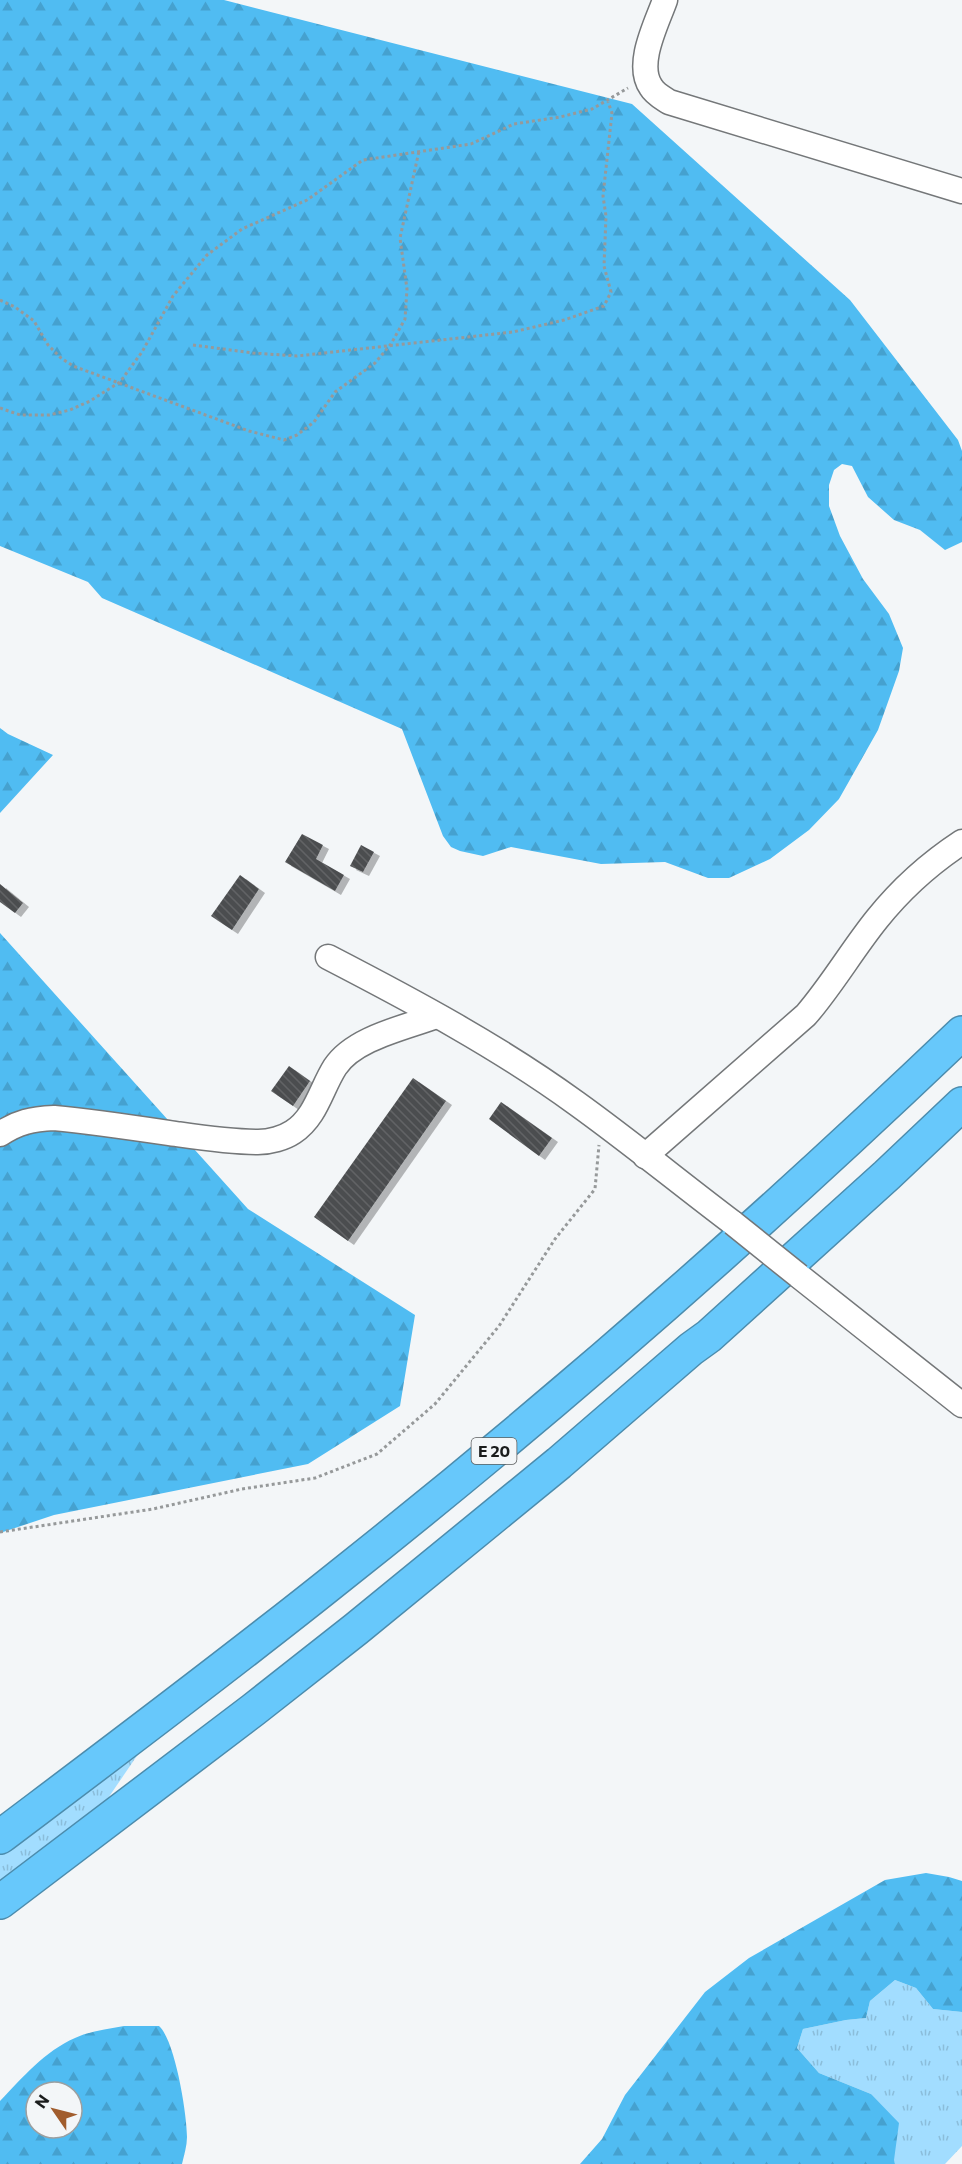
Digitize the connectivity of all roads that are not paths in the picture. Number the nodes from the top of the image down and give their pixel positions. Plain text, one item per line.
1 (665, 0) edge
2 (962, 191) edge
3 (962, 842) edge
4 (328, 957) dead end
5 (436, 1016) junction
6 (962, 1033) edge
7 (962, 1104) edge
8 (0, 1134) edge
9 (645, 1156) junction
10 (962, 1405) edge
11 (0, 1837) edge
12 (0, 1902) edge

1 - 2 street
3 - 9 street
4 - 5 street
5 - 8 street
5 - 9 street
6 - 11 highway, E 20
7 - 12 highway, E 20
9 - 10 street, bridge

